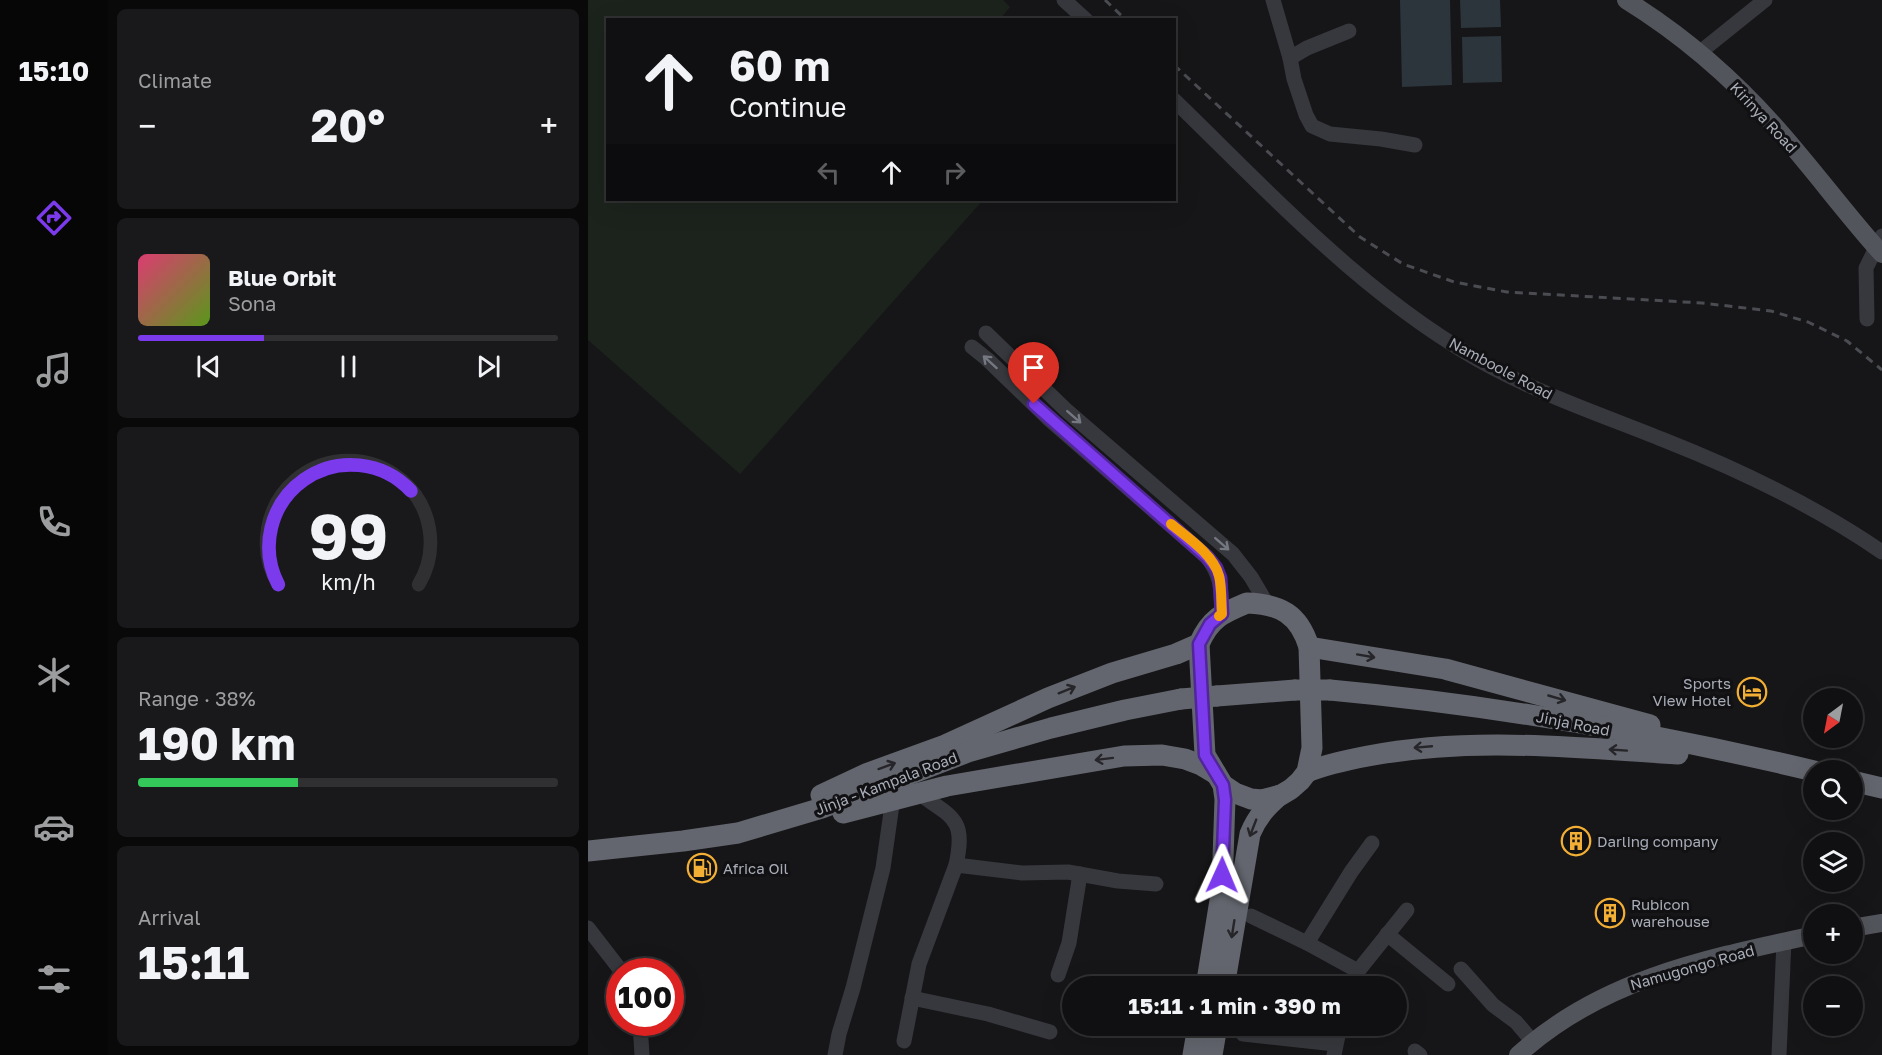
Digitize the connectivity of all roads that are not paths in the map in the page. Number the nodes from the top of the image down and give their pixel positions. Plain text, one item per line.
1 (1064, 0) edge
2 (1273, 0) edge
3 (1626, 0) edge
4 (1765, 0) edge
5 (1084, 18) edge
6 (1349, 31) dead end
7 (1699, 53) junction
8 (1290, 58) junction
9 (1176, 102) edge
10 (1415, 144) dead end
11 (1880, 245) edge
12 (1867, 319) dead end
13 (987, 333) dead end
14 (972, 347) dead end
15 (1882, 552) edge
16 (1267, 603) junction
17 (1222, 614) junction
18 (1199, 644) junction
19 (1309, 647) junction
20 (1216, 696) joint
21 (1760, 759) junction
22 (1803, 769) edge
23 (1307, 772) junction
24 (1220, 780) junction
25 (1863, 784) edge
26 (1882, 788) edge
27 (918, 794) junction
28 (1281, 795) junction
29 (893, 798) junction
30 (738, 832) junction
31 (1372, 843) dead end
32 (588, 851) edge
33 (956, 865) junction
34 (1080, 874) junction
35 (1156, 884) dead end
36 (1407, 910) dead end
37 (1251, 916) dead end
38 (1882, 924) edge
39 (1863, 927) edge
40 (588, 928) edge
41 (1387, 934) junction
42 (1803, 937) edge
43 (1784, 941) junction
44 (1307, 943) junction
45 (611, 958) edge
46 (1461, 969) dead end
47 (1358, 970) junction
48 (1058, 975) dead end
49 (1208, 976) edge
50 (1226, 976) edge
51 (1355, 976) edge
52 (1449, 984) dead end
53 (912, 998) junction
54 (1050, 1032) dead end
55 (641, 1036) edge
56 (1196, 1036) edge
57 (1215, 1036) edge
58 (1254, 1036) edge
59 (904, 1041) dead end
60 (1334, 1050) edge
61 (1529, 1050) edge
62 (642, 1055) edge
63 (835, 1055) edge
64 (1193, 1055) edge
65 (1212, 1055) edge
66 (1779, 1055) edge

1 - 5 street
2 - 8 street
3 - 7 main road, Kirinya Road
4 - 7 street
6 - 8 street
7 - 11 main road, Kirinya Road
8 - 10 street
9 - 15 street, Namboole Road
11 - 12 street
13 -> 16 street
17 -> 14 street
16 - 17 highway
16 - 19 highway
17 - 18 highway
18 - 24 highway
30 -> 18 highway
19 -> 21 highway
19 - 23 highway
20 - 21 highway, Jinja Road, bridge
20 - 30 highway, Jinja - Kampala Road, bridge
21 - 22 highway, Jinja Road
21 -> 23 highway
23 - 28 highway
24 -> 27 highway
24 - 28 highway
24 - 49 highway
25 - 26 highway
27 - 29 highway
27 - 33 street
28 -> 50 highway
29 - 30 highway
29 - 63 street
30 - 32 highway, Jinja - Kampala Road
31 - 44 street
33 - 34 street
33 - 53 street
34 - 35 street
34 - 48 street
36 - 41 street
37 - 44 street
38 - 39 main road
40 - 45 street
41 - 47 street
41 - 52 street
42 - 43 main road, Namugongo Road
43 - 61 main road, Namugongo Road
43 - 66 street
44 - 47 street
46 - 61 street
47 - 51 street
53 - 54 street
53 - 59 street
55 - 62 street
56 - 64 highway
57 - 65 highway
58 - 60 street

